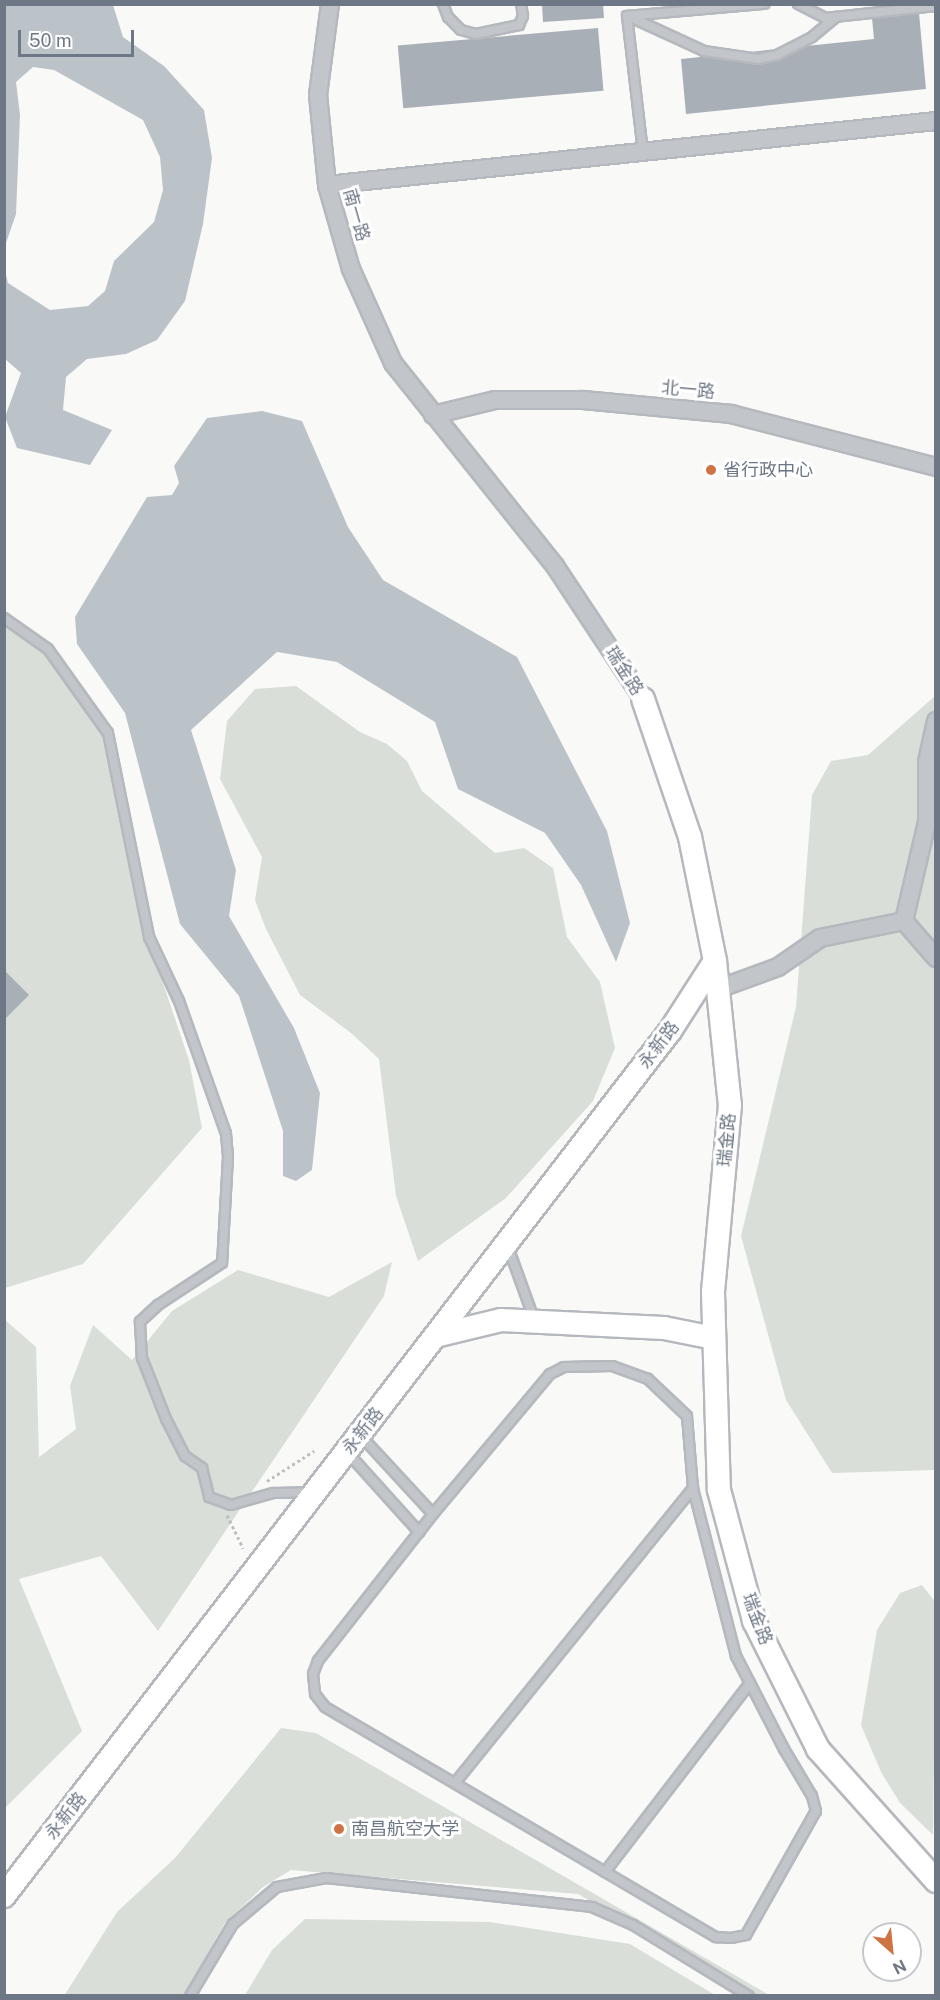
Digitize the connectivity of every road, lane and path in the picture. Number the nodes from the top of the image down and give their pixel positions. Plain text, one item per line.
1 (330, 4) edge
2 (443, 4) edge
3 (521, 4) edge
4 (764, 4) edge
5 (798, 4) edge
6 (936, 6) edge
7 (627, 16) junction
8 (836, 17) junction
9 (936, 121) edge
10 (643, 152) junction
11 (327, 185) junction
12 (433, 415) junction
13 (935, 466) edge
14 (4, 618) edge
15 (643, 699) joint
16 (936, 721) edge
17 (904, 921) junction
18 (936, 958) edge
19 (715, 961) junction
20 (718, 989) junction
21 (506, 1244) junction
22 (535, 1321) junction
23 (435, 1336) junction
24 (714, 1338) junction
25 (353, 1443) junction
26 (693, 1488) junction
27 (315, 1492) junction
28 (433, 1514) junction
29 (419, 1532) junction
30 (750, 1683) junction
31 (454, 1783) junction
32 (605, 1872) junction
33 (936, 1881) edge
34 (4, 1896) edge
35 (190, 1995) edge
36 (750, 1995) edge

1 - 11 street, 南一路
2 - 3 lane
4 - 7 lane
5 - 8 lane
6 - 8 lane
7 - 8 lane
7 - 10 lane
9 - 10 street
10 - 11 street
11 - 12 street, 南一路
12 - 13 street, 北一路
12 - 15 street, 瑞金路
14 - 27 lane
15 - 19 street, 瑞金路
16 - 17 street
17 - 18 street
17 - 20 street
19 - 20 street, 瑞金路
19 - 21 street, 永新路
20 - 24 street, 瑞金路
21 - 22 lane
21 - 23 street, 永新路
22 - 23 street
22 - 24 street
23 - 25 street, 永新路
24 - 33 street, 瑞金路
25 - 27 street, 永新路
25 - 28 lane
25 - 29 lane
26 - 28 lane
26 - 30 lane
26 - 31 lane
27 - 34 street, 永新路
28 - 29 lane
29 - 31 lane
30 - 32 lane
30 - 32 lane
31 - 32 lane
35 - 36 lane

